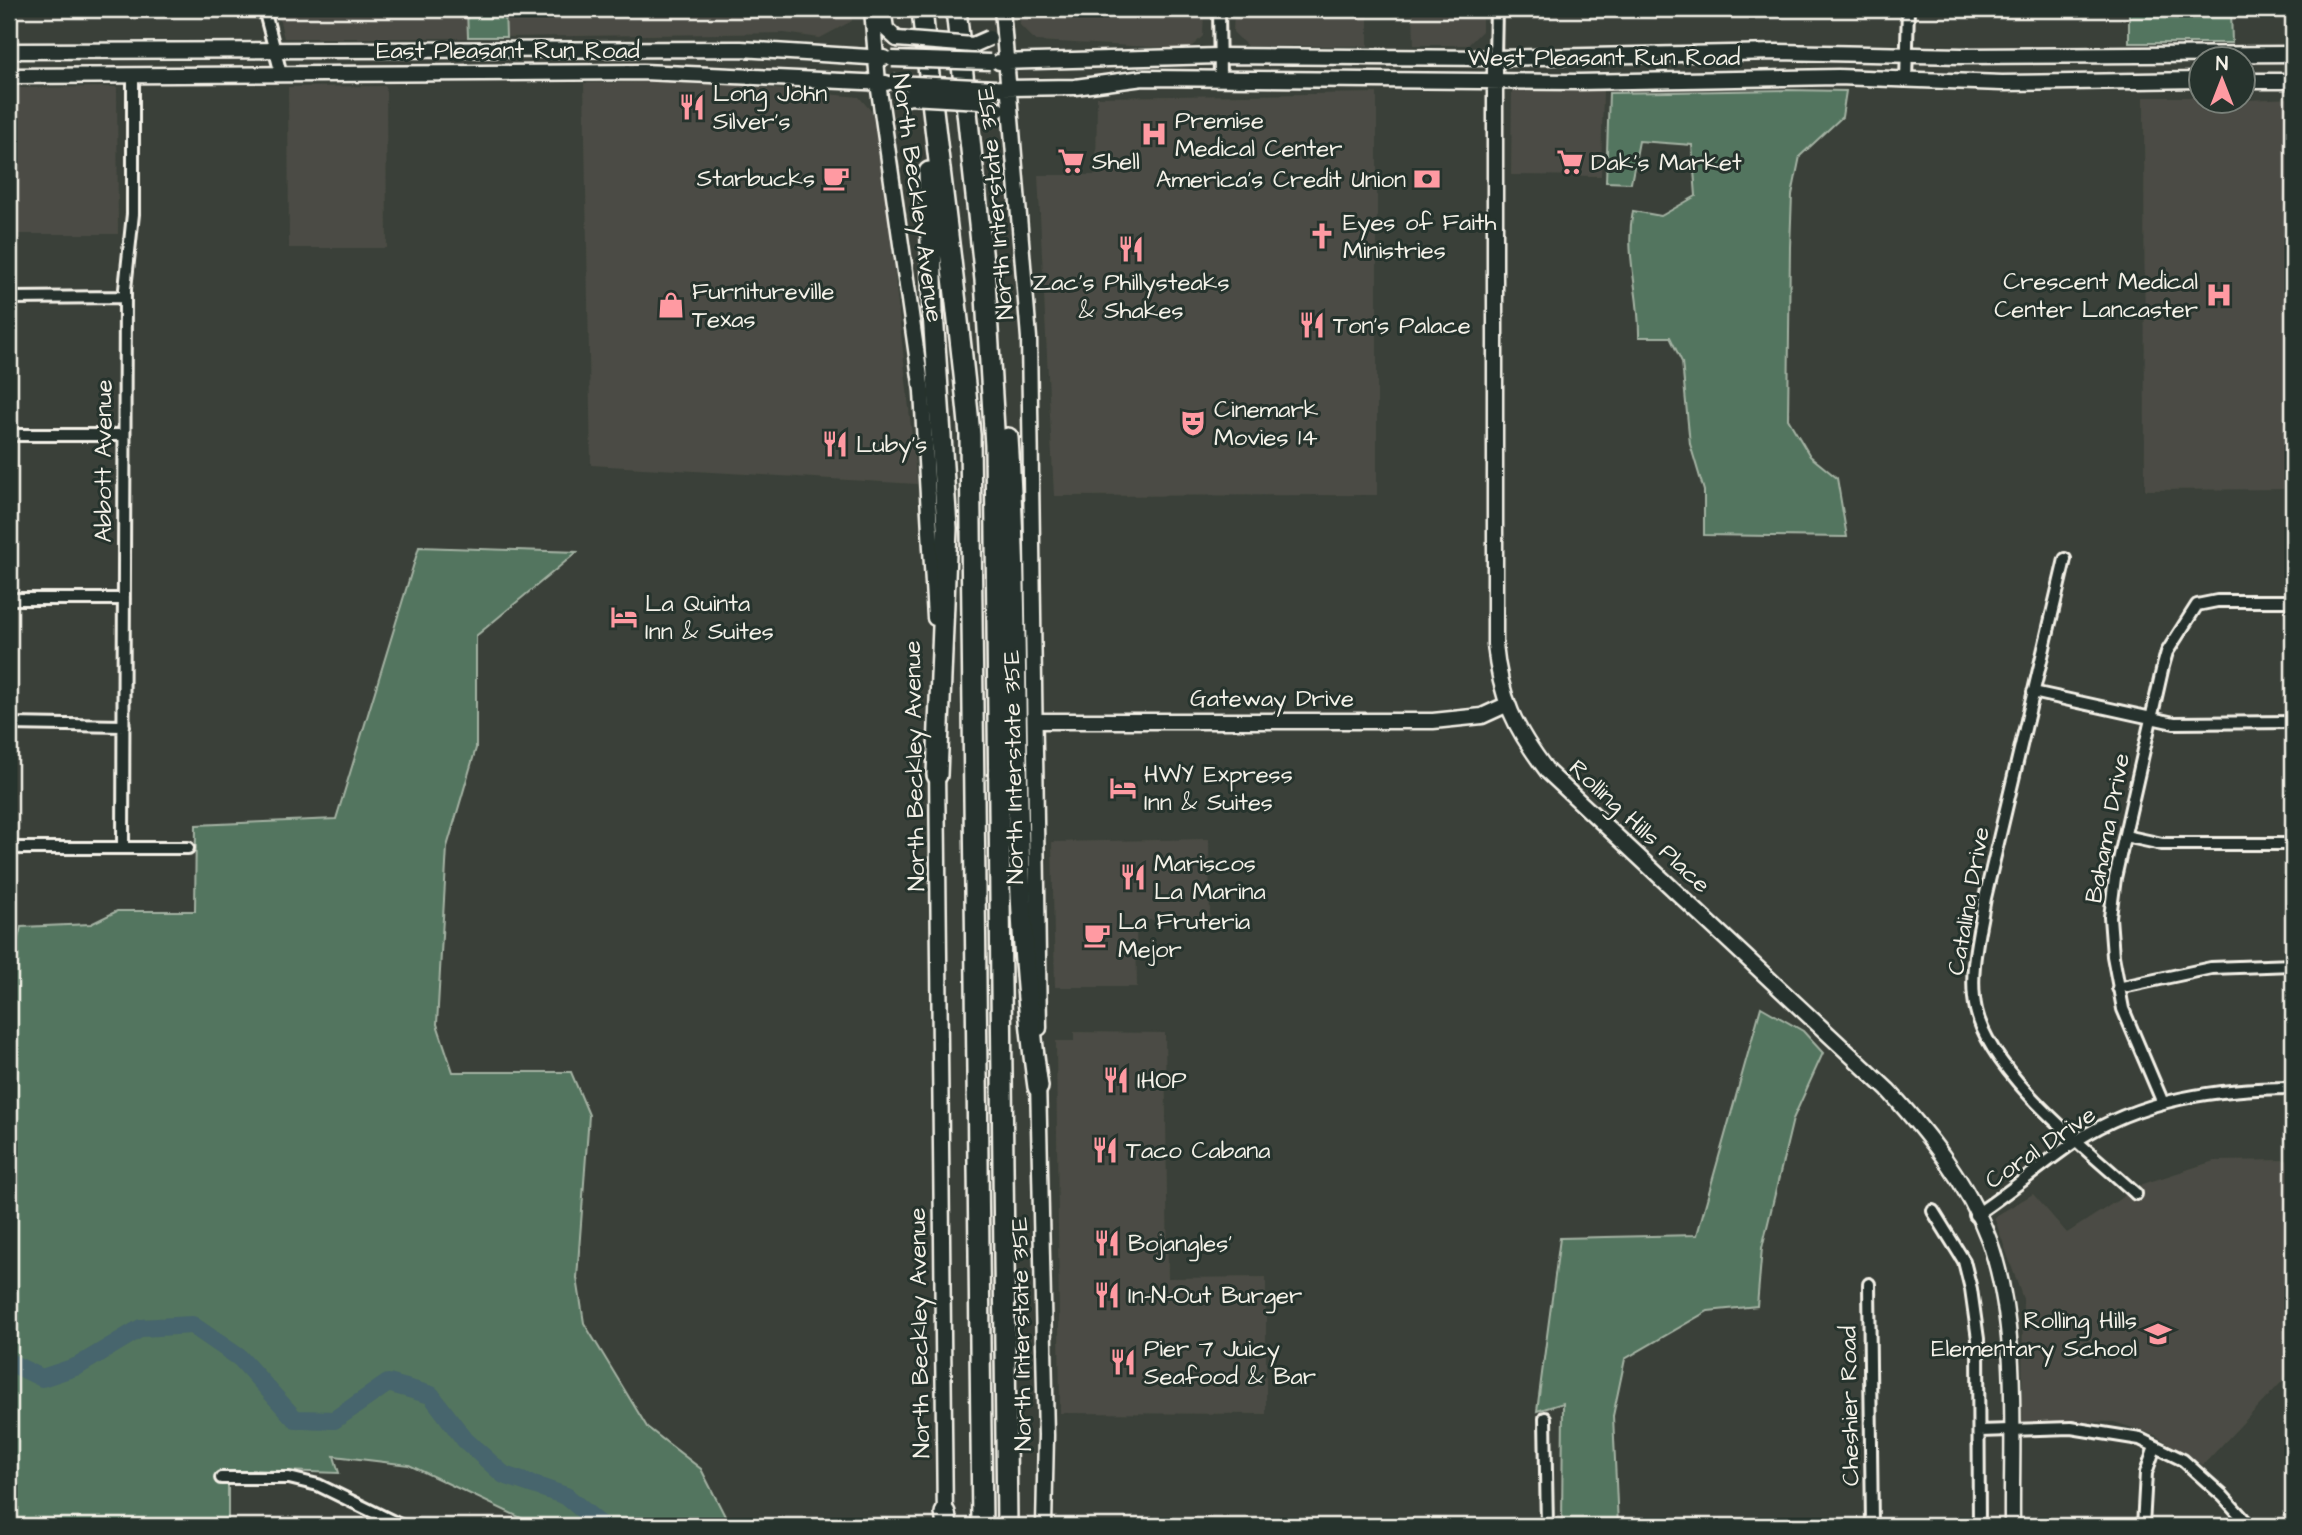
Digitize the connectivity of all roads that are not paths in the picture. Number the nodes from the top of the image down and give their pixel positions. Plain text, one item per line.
1 (264, 9) edge
2 (872, 9) edge
3 (883, 9) edge
4 (914, 9) edge
5 (922, 9) edge
6 (956, 9) edge
7 (1001, 9) edge
8 (1219, 9) edge
9 (1496, 9) edge
10 (1908, 9) edge
11 (517, 50) junction
12 (623, 50) junction
13 (9, 51) edge
14 (132, 51) junction
15 (276, 51) junction
16 (451, 51) junction
17 (2293, 54) edge
18 (1907, 55) junction
19 (2150, 55) junction
20 (1219, 56) junction
21 (876, 58) junction
22 (1495, 58) junction
23 (1006, 62) junction
24 (623, 72) junction
25 (452, 73) junction
26 (517, 73) junction
27 (281, 74) junction
28 (133, 75) junction
29 (9, 76) edge
30 (1220, 78) junction
31 (2150, 80) junction
32 (2186, 80) edge
33 (1906, 81) junction
34 (2256, 81) edge
35 (2293, 81) edge
36 (1495, 82) junction
37 (878, 83) junction
38 (1002, 88) junction
39 (884, 127) junction
40 (1018, 191) junction
41 (985, 281) junction
42 (125, 297) junction
43 (9, 298) edge
44 (9, 435) edge
45 (124, 435) junction
46 (2066, 559) dead end
47 (9, 599) edge
48 (124, 599) junction
49 (2293, 601) edge
50 (2033, 692) junction
51 (1506, 705) junction
52 (2151, 718) junction
53 (1036, 721) junction
54 (2293, 722) edge
55 (9, 724) edge
56 (124, 726) junction
57 (937, 775) junction
58 (2125, 836) junction
59 (2293, 844) edge
60 (9, 848) edge
61 (123, 848) junction
62 (188, 848) dead end
63 (2293, 965) edge
64 (2118, 988) junction
65 (1038, 1087) junction
66 (2293, 1088) edge
67 (2163, 1103) junction
68 (2077, 1140) junction
69 (2136, 1194) dead end
70 (1933, 1211) dead end
71 (1975, 1215) junction
72 (1869, 1284) dead end
73 (1545, 1418) dead end
74 (2010, 1430) junction
75 (1979, 1431) junction
76 (2155, 1447) junction
77 (221, 1478) dead end
78 (946, 1522) edge
79 (402, 1526) edge
80 (982, 1526) edge
81 (1007, 1526) edge
82 (1044, 1526) edge
83 (1547, 1526) edge
84 (1872, 1526) edge
85 (1979, 1526) edge
86 (2012, 1526) edge
87 (2143, 1526) edge
88 (2250, 1526) edge

1 - 15 street
2 - 21 main road, North Beckley Avenue
3 - 7 main road, bridge
4 - 57 highway
5 - 80 highway
6 - 41 highway
7 - 23 main road, North Interstate 35E
8 - 20 street
9 - 22 street
10 - 18 street
11 - 12 main road, East Pleasant Run Road
11 - 16 main road, East Pleasant Run Road
11 - 26 main road
12 - 21 main road, East Pleasant Run Road
12 - 24 main road
13 - 14 main road, East Pleasant Run Road
14 - 15 main road, East Pleasant Run Road
14 - 28 main road
15 - 16 main road, East Pleasant Run Road
15 - 27 street
16 - 25 main road
17 - 19 main road, West Pleasant Run Road
18 - 19 main road, West Pleasant Run Road
18 - 22 main road, West Pleasant Run Road
18 - 33 street
19 - 31 main road
20 - 22 main road, West Pleasant Run Road
20 - 23 main road, West Pleasant Run Road
20 - 30 street
21 - 23 main road, East Pleasant Run Road, bridge
21 - 37 main road, North Beckley Avenue
22 - 36 main road, Rolling Hills Place
23 - 38 main road, North Interstate 35E
24 - 26 main road, East Pleasant Run Road
24 - 37 main road, East Pleasant Run Road
25 - 26 main road, East Pleasant Run Road
25 - 27 main road, East Pleasant Run Road
27 - 28 main road, East Pleasant Run Road
28 - 29 main road, East Pleasant Run Road
28 - 42 street, Abbott Avenue
30 - 36 main road, West Pleasant Run Road
30 - 38 main road, West Pleasant Run Road
31 - 32 main road, West Pleasant Run Road
31 - 33 main road, West Pleasant Run Road
33 - 36 main road, West Pleasant Run Road
34 - 35 main road
36 - 51 main road, Rolling Hills Place
37 - 38 main road, East Pleasant Run Road, bridge
37 - 39 main road, North Beckley Avenue
38 - 40 main road, North Interstate 35E
39 - 40 main road, bridge
39 - 57 main road, North Beckley Avenue
40 - 53 main road, North Interstate 35E
41 - 65 highway
41 - 81 highway
42 - 43 street
42 - 45 street, Abbott Avenue
44 - 45 street
45 - 48 street, Abbott Avenue
46 - 50 street, Catalina Drive
47 - 48 street
48 - 56 street, Abbott Avenue
49 - 52 street, Bahama Drive
50 - 52 street
50 - 68 street, Catalina Drive
51 - 53 main road, Gateway Drive
51 - 71 main road, Rolling Hills Place
52 - 54 street
52 - 58 street, Bahama Drive
53 - 65 main road, North Interstate 35E
55 - 56 street
56 - 61 street, Abbott Avenue
57 - 78 main road, North Beckley Avenue
58 - 59 street
58 - 64 street, Bahama Drive
60 - 61 street
61 - 62 street
63 - 64 street
64 - 67 street, Bahama Drive
65 - 82 main road, North Interstate 35E
66 - 67 street, Coral Drive
67 - 68 street, Coral Drive
68 - 69 street, Catalina Drive
68 - 71 street, Coral Drive
70 - 75 street
71 - 74 main road, Rolling Hills Place
72 - 84 street, Cheshier Road
73 - 83 street
74 - 75 street
74 - 76 street
74 - 86 main road, Rolling Hills Place
75 - 85 street
76 - 87 street
76 - 88 street
77 - 79 street

